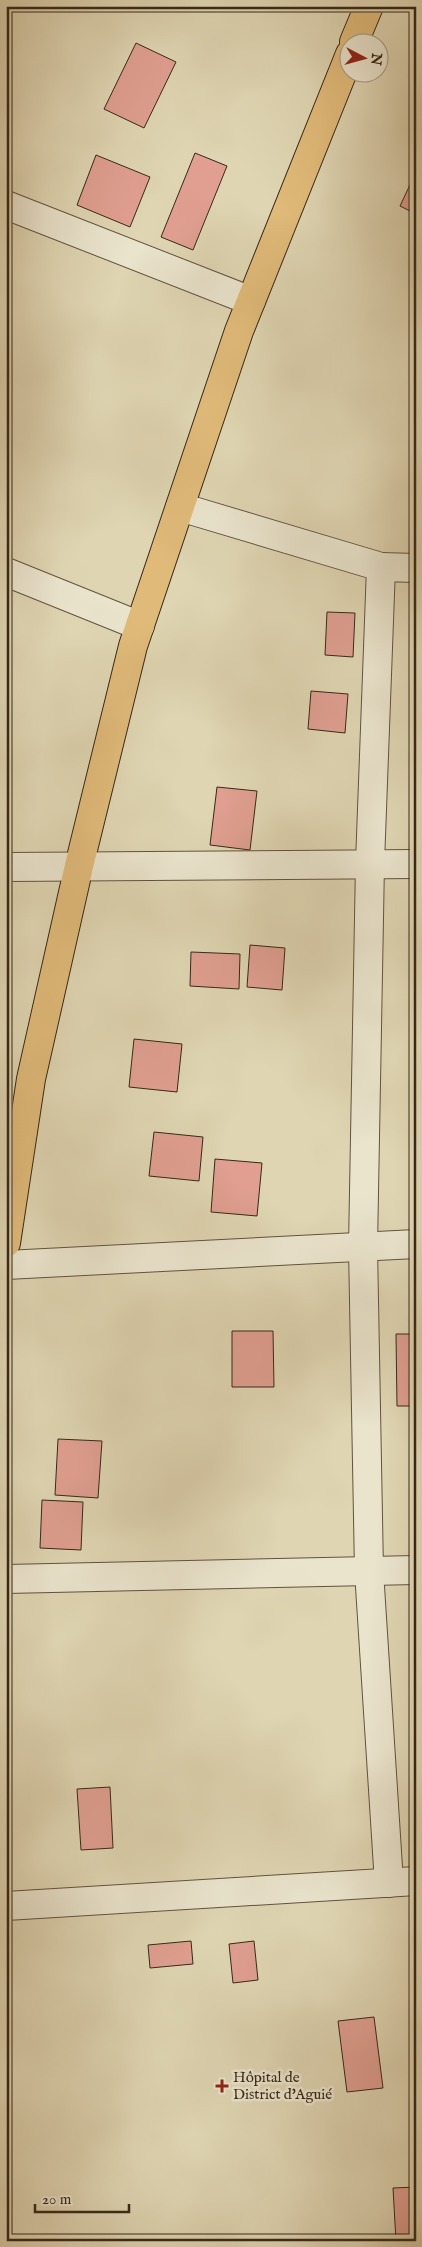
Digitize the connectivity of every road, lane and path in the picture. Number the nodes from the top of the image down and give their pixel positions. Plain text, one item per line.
1 (369, 6) edge
2 (358, 32) edge
3 (340, 79) edge
4 (6, 205) edge
5 (251, 301) junction
6 (180, 507) junction
7 (381, 567) junction
8 (416, 568) edge
9 (6, 572) edge
10 (140, 626) junction
11 (370, 863) junction
12 (416, 864) edge
13 (79, 866) junction
14 (6, 867) edge
15 (6, 1242) edge
16 (416, 1244) edge
17 (363, 1247) junction
18 (6, 1265) edge
19 (416, 1570) edge
20 (369, 1571) junction
21 (6, 1580) edge
22 (416, 1882) edge
23 (389, 1883) junction
24 (6, 1906) edge

1 - 2 highway
3 - 5 highway
4 - 5 street
5 - 6 highway
6 - 7 street
6 - 10 highway
7 - 8 street
7 - 11 street
9 - 10 street
10 - 13 highway
11 - 12 street
11 - 13 street
11 - 17 street
13 - 14 street
13 - 15 highway
16 - 17 street
17 - 18 street
17 - 20 street
19 - 20 street
20 - 21 street
20 - 23 street
22 - 23 street
23 - 24 street

